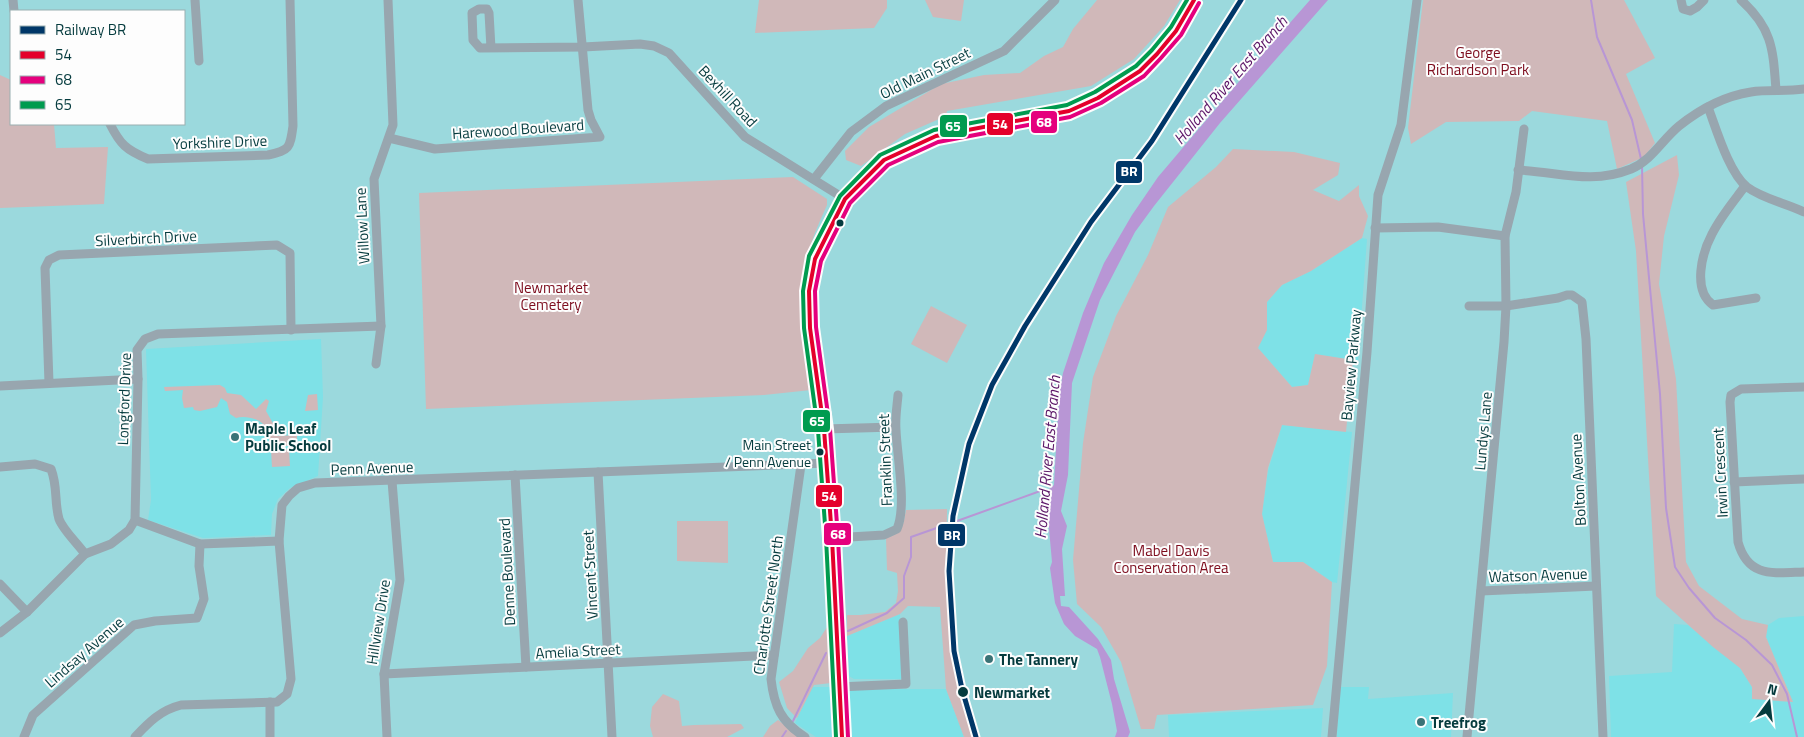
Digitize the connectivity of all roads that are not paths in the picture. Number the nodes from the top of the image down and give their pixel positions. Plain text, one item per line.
1 (195, 0) edge
2 (290, 0) edge
3 (388, 0) edge
4 (578, 0) edge
5 (1055, 0) edge
6 (1194, 0) edge
7 (1417, 0) edge
8 (1681, 0) edge
9 (1704, 0) edge
10 (1741, 0) edge
11 (583, 47) junction
12 (491, 48) dead end
13 (198, 61) dead end
14 (1804, 89) edge
15 (1776, 90) junction
16 (1708, 107) junction
17 (110, 125) edge
18 (1524, 129) dead end
19 (389, 138) junction
20 (1518, 170) junction
21 (814, 179) junction
22 (1746, 186) junction
23 (846, 199) junction
24 (1804, 212) edge
25 (1375, 228) junction
26 (1505, 236) junction
27 (1756, 298) dead end
28 (1470, 306) dead end
29 (1506, 306) junction
30 (381, 326) junction
31 (292, 330) junction
32 (376, 364) dead end
33 (138, 379) junction
34 (49, 383) junction
35 (0, 386) edge
36 (1804, 387) edge
37 (898, 395) dead end
38 (895, 428) junction
39 (824, 429) junction
40 (827, 463) junction
41 (801, 465) junction
42 (0, 467) edge
43 (598, 472) junction
44 (515, 476) junction
45 (1804, 479) edge
46 (392, 481) junction
47 (1734, 482) junction
48 (134, 520) junction
49 (832, 538) junction
50 (279, 541) junction
51 (200, 544) junction
52 (85, 554) junction
53 (1804, 572) edge
54 (0, 584) edge
55 (1596, 586) junction
56 (1481, 591) junction
57 (27, 612) junction
58 (903, 622) dead end
59 (0, 633) edge
60 (774, 655) junction
61 (608, 663) junction
62 (526, 667) junction
63 (384, 674) junction
64 (838, 686) junction
65 (270, 702) junction
66 (24, 737) edge
67 (135, 737) edge
68 (270, 737) edge
69 (387, 737) edge
70 (612, 737) edge
71 (805, 737) edge
72 (842, 737) edge
73 (1332, 737) edge
74 (1467, 737) edge
75 (1603, 737) edge

1 - 13 street
2 - 17 street, Yorkshire Drive
3 - 19 street, Willow Lane
4 - 11 street, Harewood Boulevard
5 - 21 street, Old Main Street
6 - 23 main road
7 - 25 street, Bayview Parkway
8 - 9 street
10 - 15 street
11 - 12 street, Bexhill Road
11 - 19 street, Harewood Boulevard
11 - 21 street, Bexhill Road
14 - 15 street
15 - 16 street
16 - 20 street
16 - 22 street
18 - 20 street, Lundys Lane
19 - 30 street, Willow Lane
20 - 26 street, Lundys Lane
21 - 23 street, Bexhill Road
22 - 24 street
22 - 27 street
23 - 39 main road
25 - 26 street
25 - 73 street, Bayview Parkway
26 - 29 street, Lundys Lane
28 - 29 street
29 - 55 street, Bolton Avenue
29 - 56 street, Lundys Lane
30 - 31 street, Longford Drive
30 - 32 street, Willow Lane
31 - 33 street, Longford Drive
31 - 34 street, Silverbirch Drive
33 - 34 street
33 - 48 street, Longford Drive
34 - 35 street
36 - 47 street, Irwin Crescent
37 - 38 street, Franklin Street
38 - 39 street
38 - 49 street, Franklin Street
39 - 40 main road
40 - 41 street, Penn Avenue
40 - 49 main road
41 - 43 street, Penn Avenue
41 - 60 street, Charlotte Street North
42 - 52 street
43 - 44 street, Penn Avenue
43 - 61 street, Vincent Street
44 - 46 street, Penn Avenue
44 - 62 street, Denne Boulevard
45 - 47 street
46 - 50 street, Penn Avenue
46 - 63 street, Hillview Drive
47 - 53 street, Irwin Crescent
48 - 51 street
48 - 52 street
49 - 64 main road
50 - 51 street
50 - 65 street, Penn Avenue
51 - 66 street, Lindsay Avenue
52 - 57 street
54 - 57 street
55 - 56 street, Watson Avenue
55 - 75 street, Bolton Avenue
56 - 74 street, Lundys Lane
57 - 59 street
58 - 64 street
60 - 61 street, Amelia Street
60 - 71 street, Charlotte Street North
61 - 62 street, Amelia Street
61 - 70 street, Vincent Street
62 - 63 street, Amelia Street
63 - 69 street, Hillview Drive
64 - 72 main road
65 - 67 street
65 - 68 street

